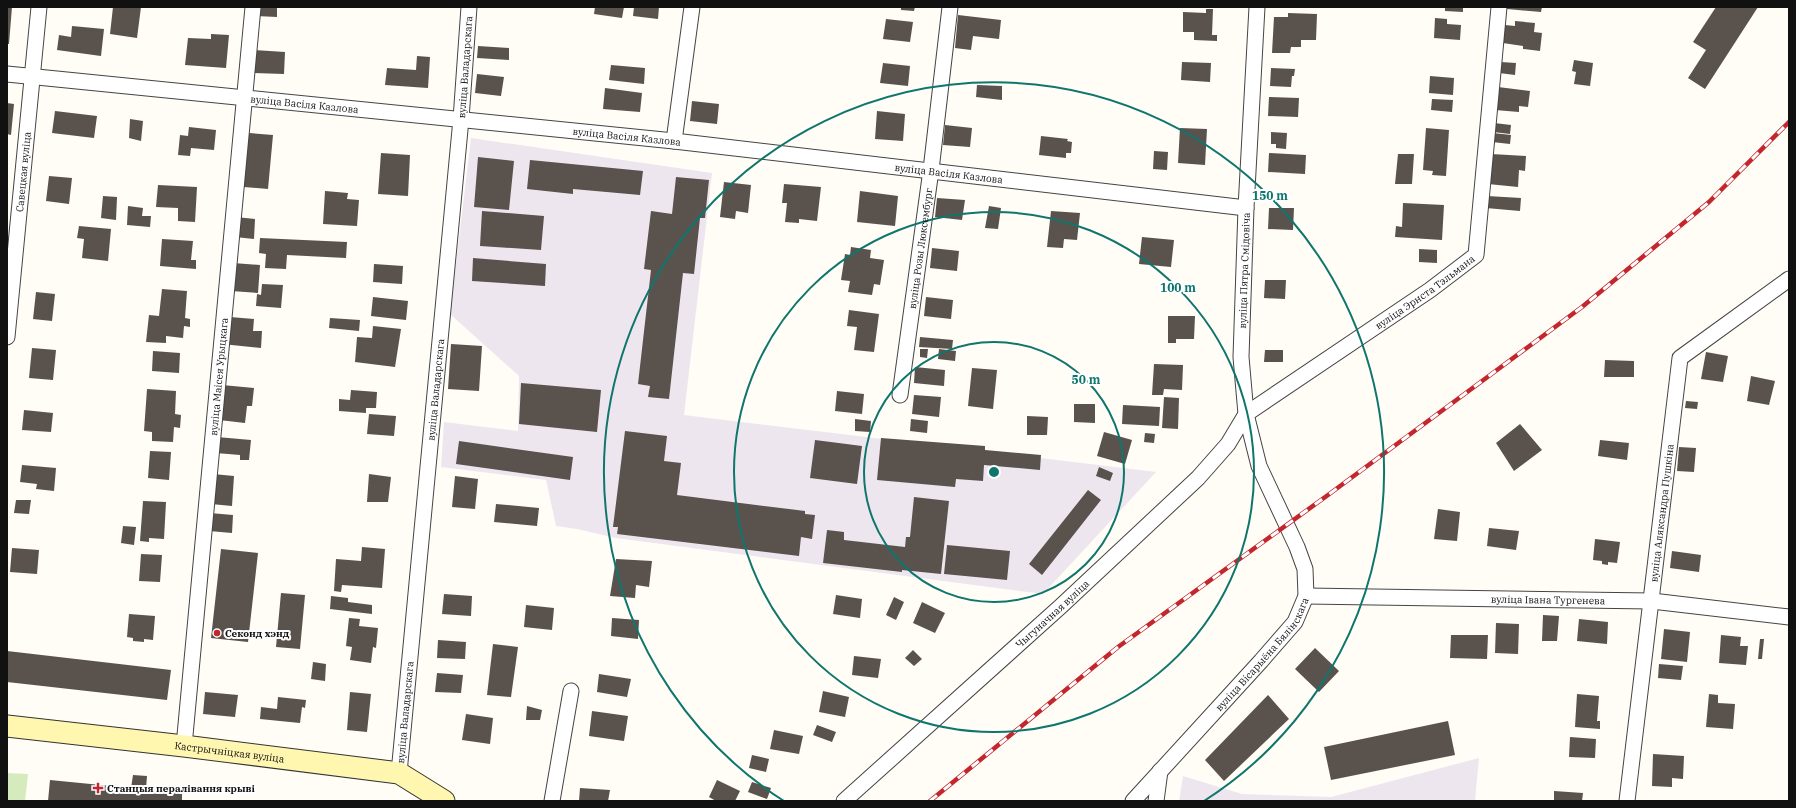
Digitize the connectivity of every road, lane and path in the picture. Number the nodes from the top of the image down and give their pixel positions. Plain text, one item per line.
1 (39, 7) edge
2 (253, 7) edge
3 (469, 7) edge
4 (692, 7) edge
5 (950, 7) edge
6 (1256, 7) edge
7 (1498, 7) edge
8 (7, 74) edge
9 (33, 76) junction
10 (244, 97) junction
11 (461, 119) junction
12 (674, 141) junction
13 (931, 170) junction
14 (1246, 208) junction
15 (1789, 279) edge
16 (7, 337) edge
17 (900, 395) dead end
18 (1246, 414) junction
19 (1306, 596) junction
20 (1652, 601) junction
21 (1789, 617) edge
22 (571, 691) dead end
23 (7, 726) edge
24 (184, 746) junction
25 (1160, 771) junction
26 (399, 773) junction
27 (444, 801) edge
28 (552, 801) edge
29 (844, 801) edge
30 (1133, 801) edge
31 (1156, 801) edge
32 (1627, 801) edge

1 - 9 street, Савецкая вуліца
2 - 10 street, вуліца Маісея Урыцкага
3 - 11 street, вуліца Валадарскага
4 - 12 street
5 - 13 street, вуліца Розы Люксембург
6 - 14 street, вуліца Пятра Смідовіча
7 - 18 street, вуліца Эрнста Тэльмана
8 - 9 street, вуліца Васіля Казлова
9 - 10 street, вуліца Васіля Казлова
9 - 16 street, Савецкая вуліца
10 - 11 street, вуліца Васіля Казлова
10 - 24 street, вуліца Маісея Урыцкага
11 - 12 street, вуліца Васіля Казлова
11 - 26 street, вуліца Валадарскага
12 - 13 street, вуліца Васіля Казлова
13 - 14 street, вуліца Васіля Казлова
13 - 17 street, вуліца Розы Люксембург
14 - 18 street, вуліца Пятра Смідовіча
15 - 20 street, вуліца Аляксандра Пушкіна
18 - 19 street, вуліца Вісарыёна Бялінскага
18 - 29 street, Чыгуначная вуліца
19 - 20 street, вуліца Івана Тургенева
19 - 25 street, вуліца Вісарыёна Бялінскага
20 - 21 street, вуліца Івана Тургенева
20 - 32 street, вуліца Аляксандра Пушкіна
22 - 28 street
23 - 24 main road, Кастрычніцкая вуліца
24 - 26 main road, Кастрычніцкая вуліца
25 - 30 street, вуліца Вісарыёна Бялінскага
25 - 31 street
26 - 27 main road, Кастрычніцкая вуліца

